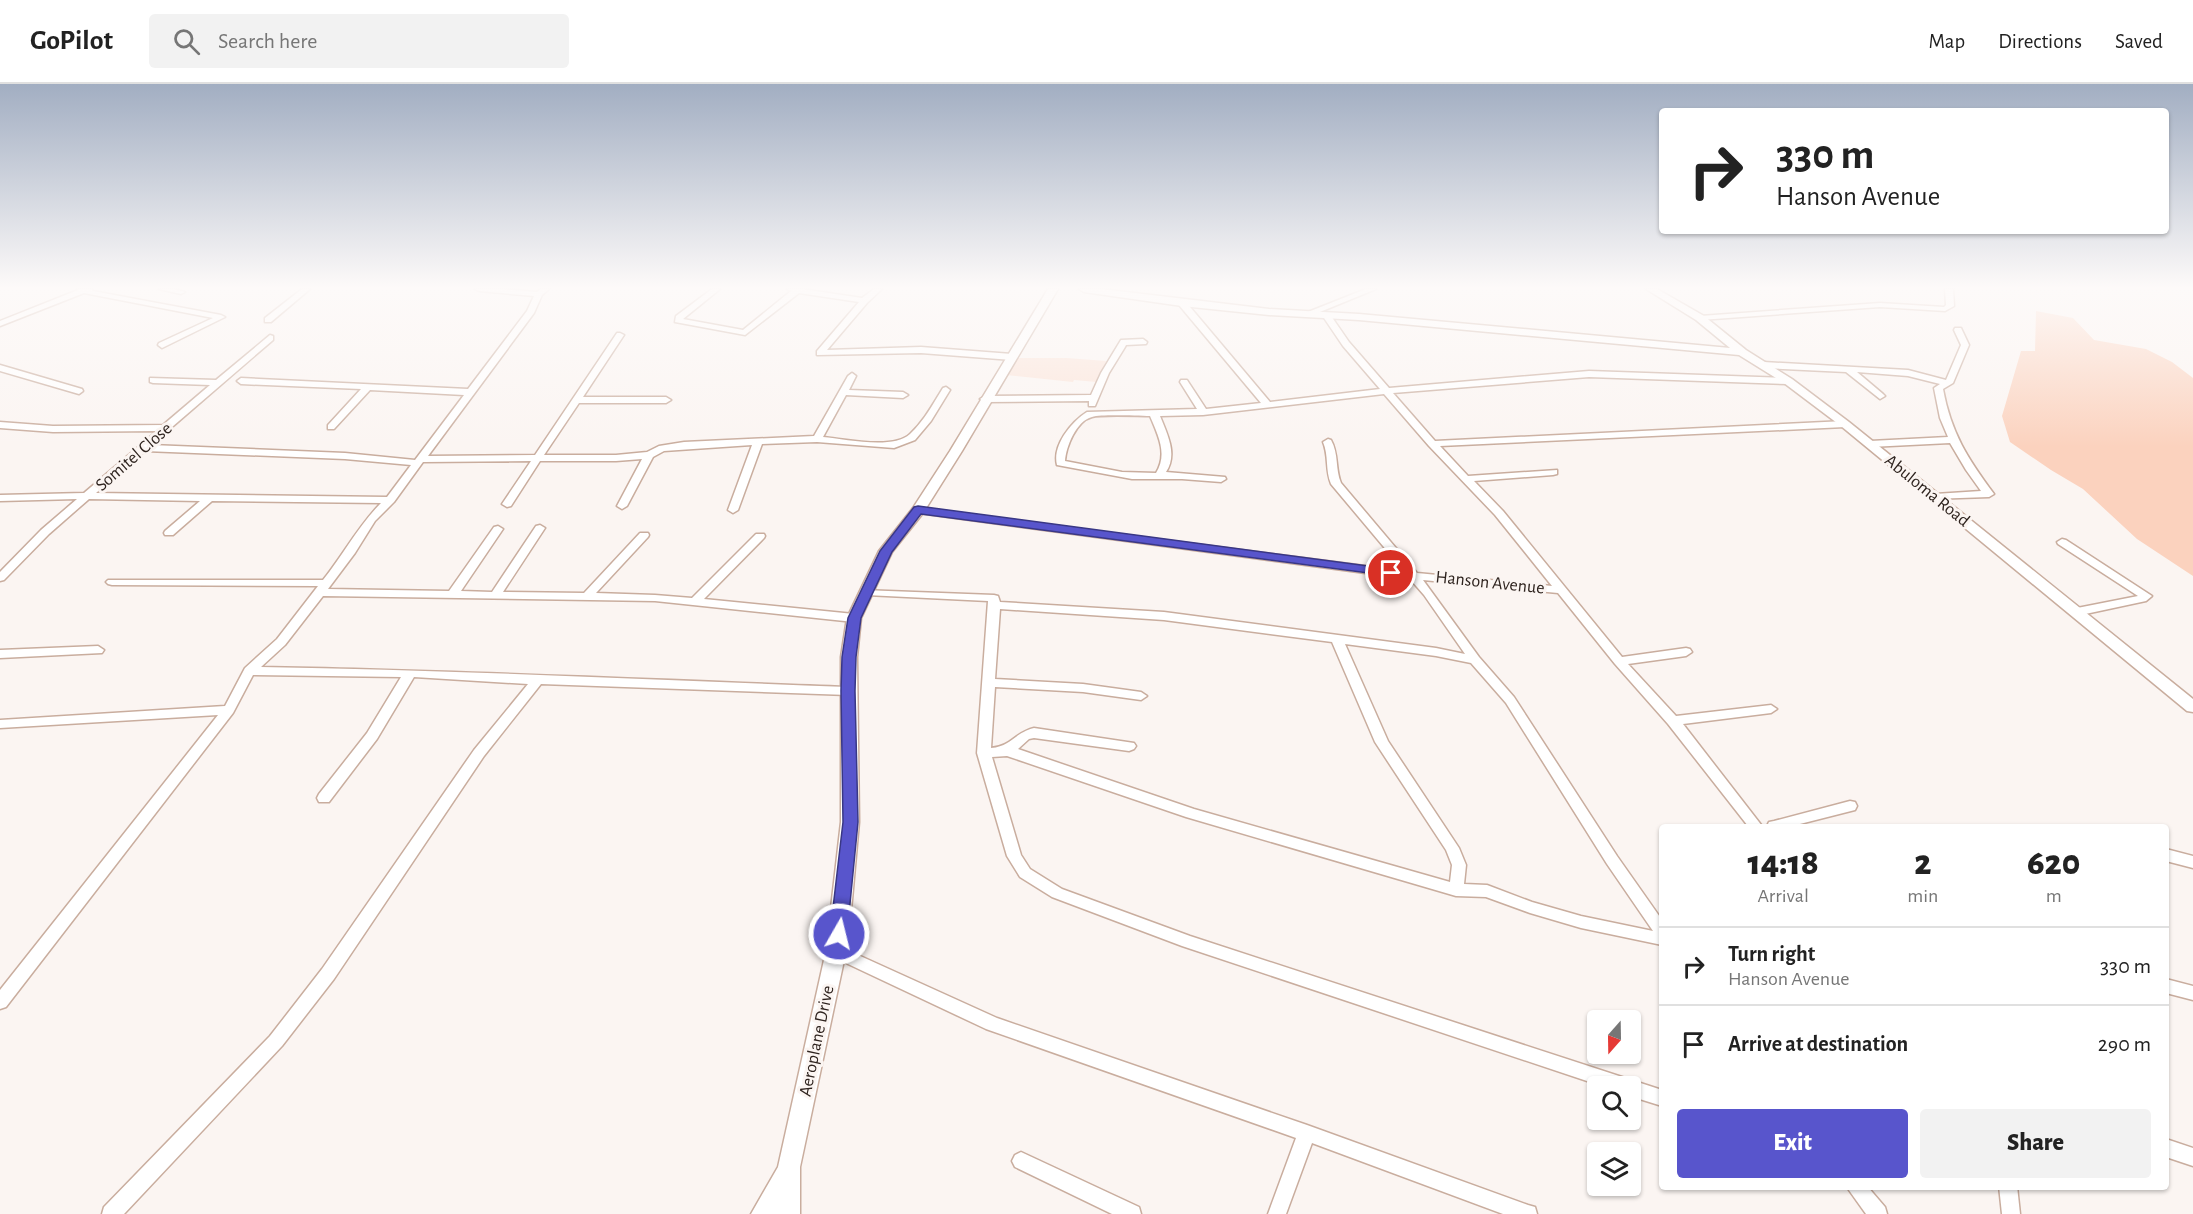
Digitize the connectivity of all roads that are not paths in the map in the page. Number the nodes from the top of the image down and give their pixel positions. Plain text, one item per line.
1 (169, 342) edge
2 (266, 342) edge
3 (507, 342) edge
4 (616, 342) edge
5 (830, 342) edge
6 (1021, 342) edge
7 (1143, 342) dead end
8 (1215, 342) edge
9 (1344, 342) edge
10 (1627, 342) edge
11 (1729, 342) edge
12 (1963, 342) edge
13 (162, 345) dead end
14 (1742, 352) junction
15 (1012, 357) junction
16 (1764, 365) junction
17 (0, 368) edge
18 (1848, 369) junction
19 (852, 376) dead end
20 (153, 380) dead end
21 (241, 381) dead end
22 (1788, 381) junction
23 (1184, 382) dead end
24 (219, 383) junction
25 (1949, 383) junction
26 (369, 386) junction
27 (79, 390) dead end
28 (946, 390) dead end
29 (1389, 391) junction
30 (468, 392) junction
31 (843, 392) junction
32 (903, 395) dead end
33 (1880, 396) dead end
34 (1093, 398) junction
35 (985, 399) junction
36 (577, 400) junction
37 (666, 400) dead end
38 (1268, 405) junction
39 (1154, 412) junction
40 (1203, 412) junction
41 (1090, 414) junction
42 (1845, 424) junction
43 (0, 425) edge
44 (331, 427) dead end
45 (168, 428) junction
46 (817, 439) junction
47 (1953, 440) junction
48 (758, 442) junction
49 (1328, 442) dead end
50 (1432, 444) junction
51 (1870, 444) junction
52 (144, 448) junction
53 (650, 455) junction
54 (537, 458) junction
55 (418, 461) junction
56 (1553, 472) dead end
57 (1159, 475) junction
58 (1221, 479) dead end
59 (1465, 479) junction
60 (89, 496) junction
61 (1935, 497) junction
62 (0, 498) edge
63 (209, 498) junction
64 (390, 500) junction
65 (507, 504) dead end
66 (622, 506) dead end
67 (733, 510) dead end
68 (918, 510) junction
69 (540, 528) dead end
70 (498, 529) dead end
71 (169, 533) dead end
72 (644, 535) dead end
73 (760, 536) dead end
74 (2062, 542) dead end
75 (1414, 576) junction
76 (0, 578) edge
77 (112, 582) dead end
78 (321, 588) junction
79 (1562, 590) junction
80 (866, 592) junction
81 (453, 594) junction
82 (495, 595) junction
83 (587, 597) junction
84 (694, 603) junction
85 (994, 605) junction
86 (2076, 612) junction
87 (854, 618) junction
88 (1337, 639) junction
89 (98, 650) dead end
90 (1686, 652) dead end
91 (0, 654) edge
92 (1475, 660) junction
93 (1618, 661) junction
94 (249, 671) junction
95 (410, 673) junction
96 (538, 680) junction
97 (988, 683) junction
98 (848, 691) junction
99 (1141, 696) dead end
100 (2193, 706) edge
101 (229, 710) junction
102 (1771, 710) dead end
103 (1673, 720) junction
104 (0, 724) edge
105 (1129, 746) dead end
106 (1008, 750) junction
107 (984, 753) junction
108 (324, 798) dead end
109 (1850, 806) dead end
110 (1753, 824) edge
111 (1782, 824) edge
112 (2169, 856) edge
113 (2193, 862) edge
114 (1456, 890) junction
115 (1659, 928) edge
116 (1659, 938) edge
117 (836, 951) junction
118 (2169, 987) edge
119 (2193, 993) edge
120 (0, 1002) edge
121 (1596, 1076) edge
122 (1641, 1091) edge
123 (1659, 1097) edge
124 (1308, 1133) junction
125 (2169, 1149) edge
126 (2193, 1157) edge
127 (1021, 1161) dead end
128 (789, 1167) junction
129 (1858, 1190) edge
130 (2008, 1190) edge
131 (111, 1214) edge
132 (763, 1214) edge
133 (788, 1214) edge
134 (1132, 1214) edge
135 (1277, 1214) edge
136 (1528, 1214) edge
137 (1878, 1214) edge
138 (2011, 1214) edge

1 - 13 street
2 - 24 street, Somitel Close
3 - 30 street
4 - 36 street
5 - 15 street
6 - 15 street, Aeroplane Drive
7 - 34 street
8 - 38 street
9 - 29 street
10 - 14 street
11 - 14 street, Abuloma Road
12 - 25 street
14 - 16 street, Abuloma Road
15 - 35 street, Aeroplane Drive
16 - 18 street
16 - 22 street, Abuloma Road
17 - 27 street
18 - 25 street
18 - 33 street
19 - 31 street
20 - 24 street
21 - 26 street
22 - 29 street
22 - 42 street, Abuloma Road
23 - 40 street
24 - 45 street, Somitel Close
25 - 47 street
26 - 30 street
26 - 44 street
28 - 46 street
29 - 38 street
29 - 50 street
30 - 55 street
31 - 32 street
31 - 46 street
34 - 35 street
34 - 41 street
35 - 68 street, Aeroplane Drive
36 - 37 street
36 - 54 street
38 - 40 street
39 - 40 street
39 - 41 street
39 - 57 street
41 - 57 street
42 - 50 street
42 - 51 street, Abuloma Road
43 - 45 street
45 - 52 street, Somitel Close
46 - 48 street
47 - 51 street
47 - 61 street
48 - 53 street
48 - 67 street
49 - 75 street
50 - 59 street
51 - 61 street, Abuloma Road
52 - 55 street
52 - 60 street, Somitel Close
53 - 54 street
53 - 66 street
54 - 55 street
54 - 65 street
55 - 64 street
56 - 59 street
57 - 58 street
59 - 79 street
60 - 62 street
60 - 63 street
60 - 76 street, Somitel Close
61 - 86 street, Abuloma Road
63 - 64 street
63 - 71 street
64 - 78 street
68 - 75 street, Hanson Avenue
68 - 80 street, Aeroplane Drive
69 - 82 street
70 - 81 street
72 - 83 street
73 - 84 street
74 - 86 street
75 - 79 street, Hanson Avenue
75 - 92 street
77 - 78 street
78 - 81 street
78 - 94 street
79 - 93 street
80 - 85 street
80 - 87 street, Aeroplane Drive
81 - 82 street
82 - 83 street
83 - 84 street
84 - 87 street
85 - 88 street
85 - 97 street
86 - 100 street, Abuloma Road
87 - 98 street, Aeroplane Drive
88 - 92 street
88 - 114 street
89 - 91 street
90 - 93 street
92 - 115 street
93 - 103 street
94 - 95 street
94 - 101 street
95 - 96 street
95 - 108 street
96 - 98 street
96 - 131 street
97 - 99 street
97 - 107 street
98 - 117 street, Aeroplane Drive
101 - 104 street
101 - 120 street
102 - 103 street
103 - 110 street
105 - 106 street
106 - 107 street
106 - 114 street
107 - 121 street
109 - 111 street
112 - 113 street
114 - 116 street
117 - 124 street
117 - 128 street, Aeroplane Drive
118 - 119 street
122 - 123 street
124 - 135 street
124 - 136 street
125 - 126 street
127 - 134 street
128 - 132 street
128 - 133 street
129 - 137 street
130 - 138 street

